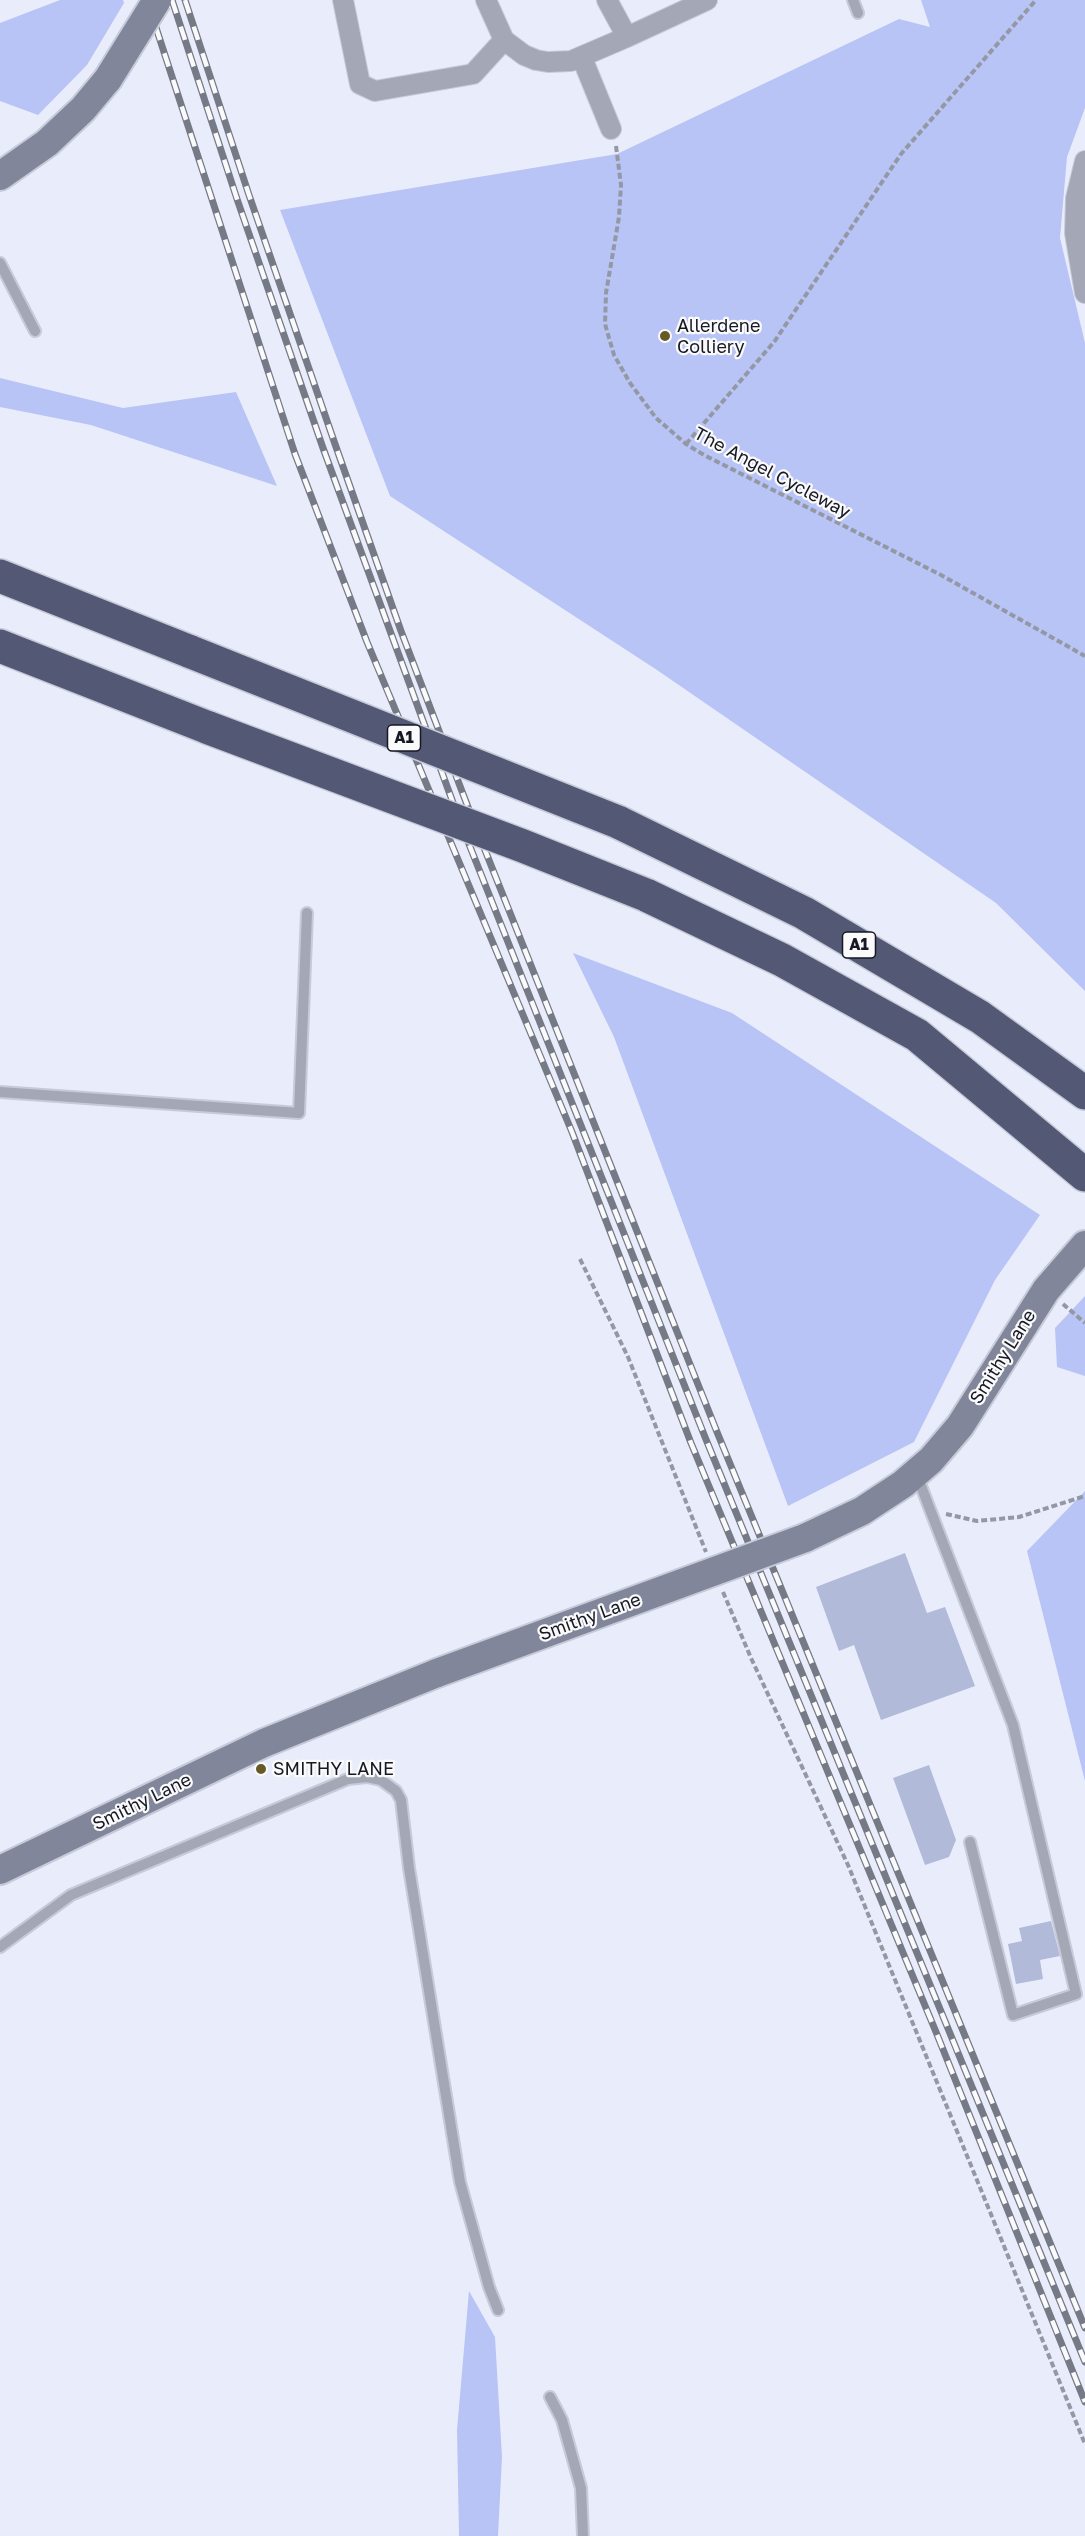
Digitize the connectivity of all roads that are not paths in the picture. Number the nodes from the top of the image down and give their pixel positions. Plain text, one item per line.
1 (157, 0) edge
2 (343, 0) edge
3 (486, 0) edge
4 (607, 0) edge
5 (707, 0) edge
6 (852, 0) edge
7 (858, 13) dead end
8 (627, 38) junction
9 (504, 40) junction
10 (582, 58) junction
11 (611, 129) road end
12 (1085, 161) edge
13 (0, 176) edge
14 (0, 264) edge
15 (1085, 293) edge
16 (35, 331) dead end
17 (0, 576) edge
18 (0, 646) edge
19 (307, 913) dead end
20 (0, 1092) edge
21 (1085, 1094) edge
22 (1085, 1175) edge
23 (1085, 1245) edge
24 (916, 1473) junction
25 (970, 1842) dead end
26 (0, 1870) edge
27 (0, 1947) edge
28 (498, 2310) dead end
29 (550, 2397) dead end
30 (583, 2536) edge

1 - 13 street, bridge
2 - 9 street
3 - 9 street
4 - 8 street
5 - 8 street
6 - 7 lane
8 - 10 street
9 - 10 street
10 - 11 street
12 - 15 street
14 - 16 lane
17 - 21 highway, A1, bridge
18 - 22 highway, bridge
19 - 20 lane
23 - 24 street, Smithy Lane
24 - 25 lane
24 - 26 street, Smithy Lane, bridge
27 - 28 lane
29 - 30 lane

